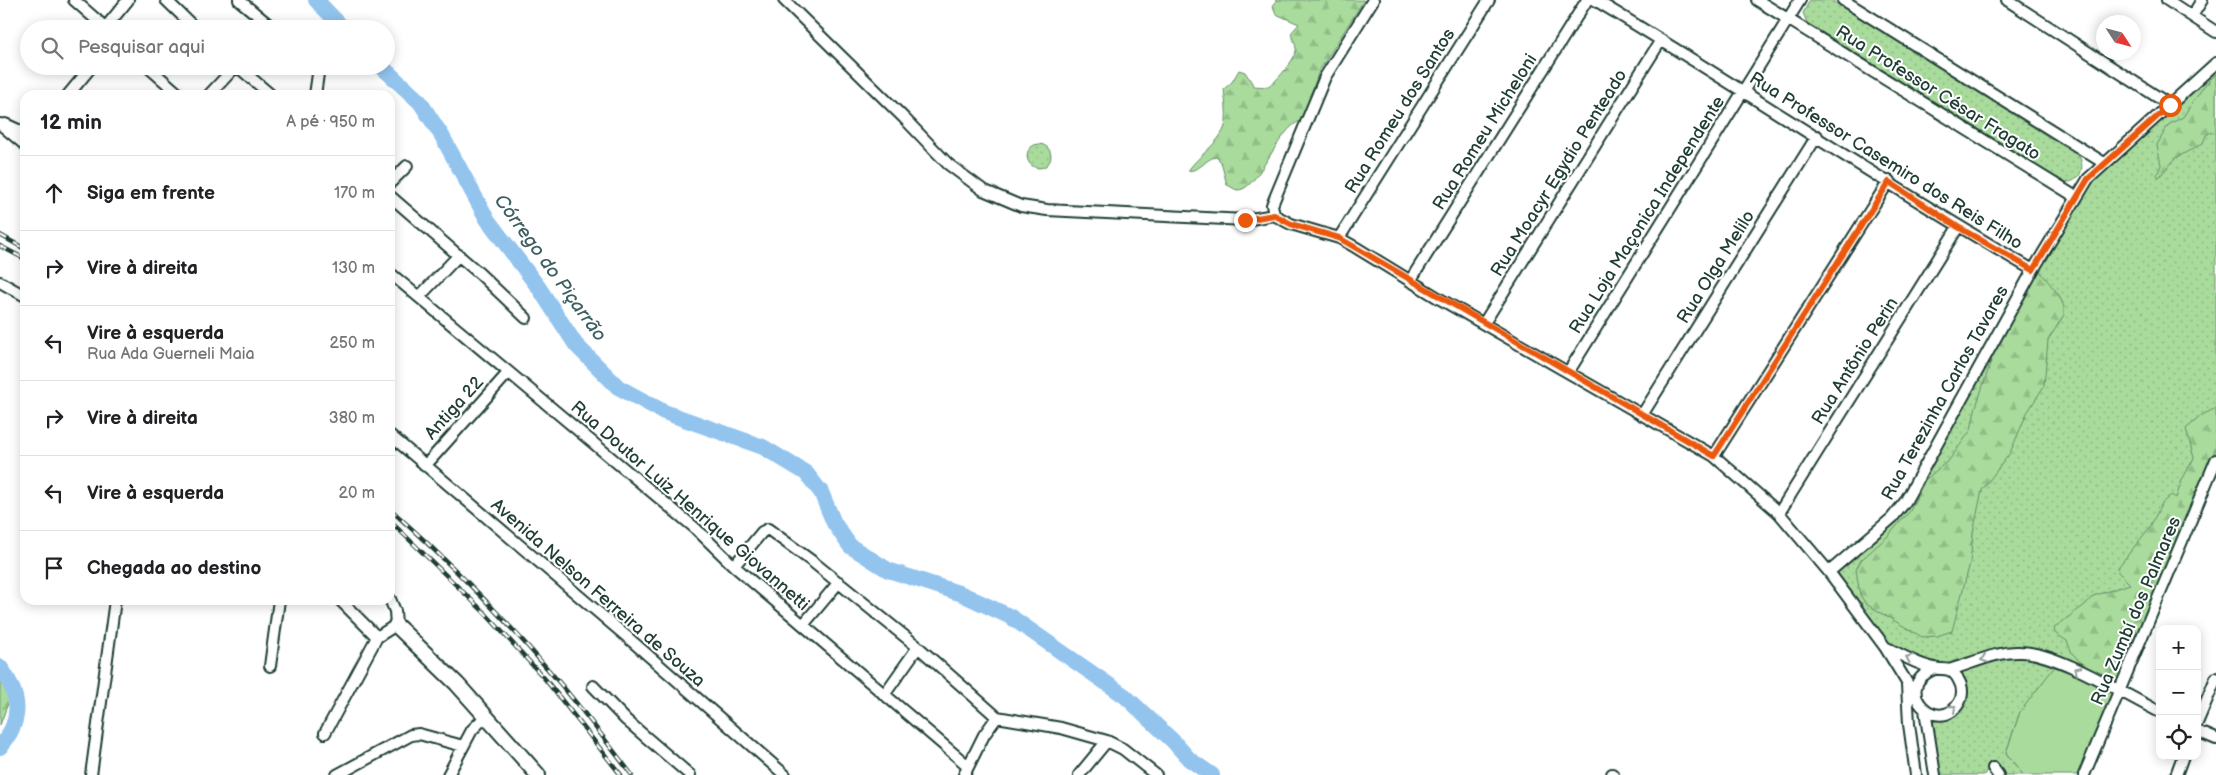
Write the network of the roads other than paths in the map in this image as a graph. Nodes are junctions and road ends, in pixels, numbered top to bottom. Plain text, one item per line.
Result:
1 (74, 0) edge
2 (128, 0) edge
3 (166, 0) edge
4 (239, 0) edge
5 (784, 0) edge
6 (1373, 0) edge
7 (1489, 0) edge
8 (1587, 0) edge
9 (1595, 0) edge
10 (1757, 0) edge
11 (1800, 0) edge
12 (1843, 0) edge
13 (2006, 0) edge
14 (2167, 0) edge
15 (2202, 0) edge
16 (2192, 16) junction
17 (97, 20) edge
18 (112, 20) edge
19 (185, 20) edge
20 (263, 20) edge
21 (1787, 20) junction
22 (2216, 32) edge
23 (1661, 40) junction
24 (2216, 63) edge
25 (85, 75) edge
26 (159, 75) edge
27 (228, 75) edge
28 (248, 75) edge
29 (318, 75) edge
30 (72, 90) edge
31 (175, 90) edge
32 (214, 90) edge
33 (265, 90) edge
34 (316, 90) edge
35 (1744, 91) junction
36 (2170, 105) junction
37 (0, 123) edge
38 (20, 131) edge
39 (1817, 136) junction
40 (20, 141) edge
41 (2104, 163) junction
42 (407, 166) dead end
43 (395, 178) edge
44 (1889, 182) junction
45 (2076, 197) junction
46 (395, 200) edge
47 (1274, 215) junction
48 (1958, 227) junction
49 (1339, 238) junction
50 (459, 255) junction
51 (2033, 270) junction
52 (395, 277) edge
53 (1410, 281) junction
54 (0, 282) edge
55 (20, 293) edge
56 (419, 297) junction
57 (526, 318) dead end
58 (1484, 323) junction
59 (1569, 371) junction
60 (508, 373) junction
61 (1642, 415) junction
62 (395, 439) edge
63 (1714, 456) junction
64 (2216, 460) edge
65 (425, 466) junction
66 (1779, 513) junction
67 (734, 566) junction
68 (1828, 572) junction
69 (839, 582) junction
70 (114, 605) edge
71 (278, 605) edge
72 (345, 605) edge
73 (392, 605) edge
74 (803, 624) junction
75 (396, 625) junction
76 (377, 637) junction
77 (918, 647) junction
78 (1885, 647) junction
79 (270, 666) dead end
80 (1934, 668) junction
81 (1949, 670) junction
82 (2216, 678) edge
83 (1907, 684) junction
84 (593, 686) dead end
85 (2120, 692) junction
86 (884, 695) junction
87 (1917, 699) junction
88 (1925, 710) junction
89 (2156, 710) edge
90 (2200, 715) edge
91 (485, 716) junction
92 (997, 717) junction
93 (1926, 721) junction
94 (1909, 724) junction
95 (325, 733) dead end
96 (2201, 733) edge
97 (2216, 739) edge
98 (1107, 741) junction
99 (463, 746) junction
100 (2182, 760) edge
101 (965, 770) edge
102 (91, 775) edge
103 (337, 775) edge
104 (448, 775) edge
105 (538, 775) edge
106 (690, 775) edge
107 (785, 775) edge
108 (1079, 775) edge
109 (1156, 775) edge
110 (1916, 775) edge
111 (1935, 775) edge
112 (2084, 775) edge
113 (2176, 775) edge

1 - 17 street
2 - 18 street
3 - 19 street
4 - 20 street
5 - 47 street
6 - 47 street
7 - 49 street, Rua Romeu dos Santos
8 - 53 street, Rua Romeu Micheloni
9 - 23 street, Rua Professor Casemiro dos Reis Filho
10 - 21 street, Rua Professor César Fragato
11 - 21 street, Rua Loja Maçonica Independente
12 - 41 street
13 - 36 street
14 - 16 street
15 - 16 street
16 - 22 street
21 - 35 street, Rua Loja Maçonica Independente
21 - 45 street, Rua Professor César Fragato
23 - 35 street, Rua Professor Casemiro dos Reis Filho
23 - 58 street, Rua Moacyr Egydio Penteado
24 - 36 street, Rua Terezinha Carlos Tavares
25 - 30 street
26 - 31 street
27 - 32 street
28 - 33 street
29 - 34 street
35 - 39 street, Rua Professor Casemiro dos Reis Filho
35 - 59 street, Rua Loja Maçonica Independente
36 - 41 street, Rua Terezinha Carlos Tavares
37 - 38 street
37 - 40 street
39 - 44 street, Rua Professor Casemiro dos Reis Filho
39 - 61 street, Rua Olga Melilo
41 - 45 street, Rua Terezinha Carlos Tavares
42 - 43 street
44 - 48 street, Rua Professor Casemiro dos Reis Filho
44 - 63 street
45 - 51 street, Rua Terezinha Carlos Tavares
46 - 50 street
47 - 49 street
48 - 51 street, Rua Professor Casemiro dos Reis Filho
48 - 66 street, Rua Antônio Perin
49 - 53 street
50 - 56 street
50 - 57 street
51 - 68 street, Rua Terezinha Carlos Tavares
52 - 56 street, Rua Doutor Luiz Henrique Giovannetti
53 - 58 street
54 - 55 street
56 - 60 street, Rua Doutor Luiz Henrique Giovannetti
58 - 59 street
59 - 61 street
60 - 65 street, Antiga 22
60 - 67 street, Rua Doutor Luiz Henrique Giovannetti
61 - 63 street
62 - 65 street, Avenida Nelson Ferreira de Souza
63 - 66 street
64 - 85 street, Rua Zumbí dos Palmares
65 - 107 street, Avenida Nelson Ferreira de Souza
66 - 68 street
67 - 69 street, Rua Doutor Luiz Henrique Giovannetti
67 - 74 street, Rua Doutor Luiz Henrique Giovannetti
68 - 78 street
69 - 74 street
69 - 77 street, Rua Doutor Luiz Henrique Giovannetti
70 - 102 street
71 - 79 street
72 - 76 street
73 - 75 street
74 - 86 street, Rua Doutor Luiz Henrique Giovannetti
75 - 76 street
75 - 91 street
76 - 95 street
77 - 86 street
77 - 92 street, Rua Doutor Luiz Henrique Giovannetti
80 -> 78 street
78 - 83 street
80 - 81 street
80 - 87 street
85 -> 81 street
88 -> 81 street
82 - 90 street
83 - 87 street
83 - 94 street
84 - 106 street
85 - 89 street
85 - 112 street, Rua Zumbí dos Palmares
86 - 101 street, Rua Doutor Luiz Henrique Giovannetti
87 - 88 street
88 - 93 street
91 - 99 street
91 - 105 street
92 - 98 street
92 - 101 street
93 - 94 street
93 - 111 street
94 - 110 street
96 - 97 street
98 - 108 street
98 - 109 street
99 - 103 street
99 - 104 street
100 - 113 street

